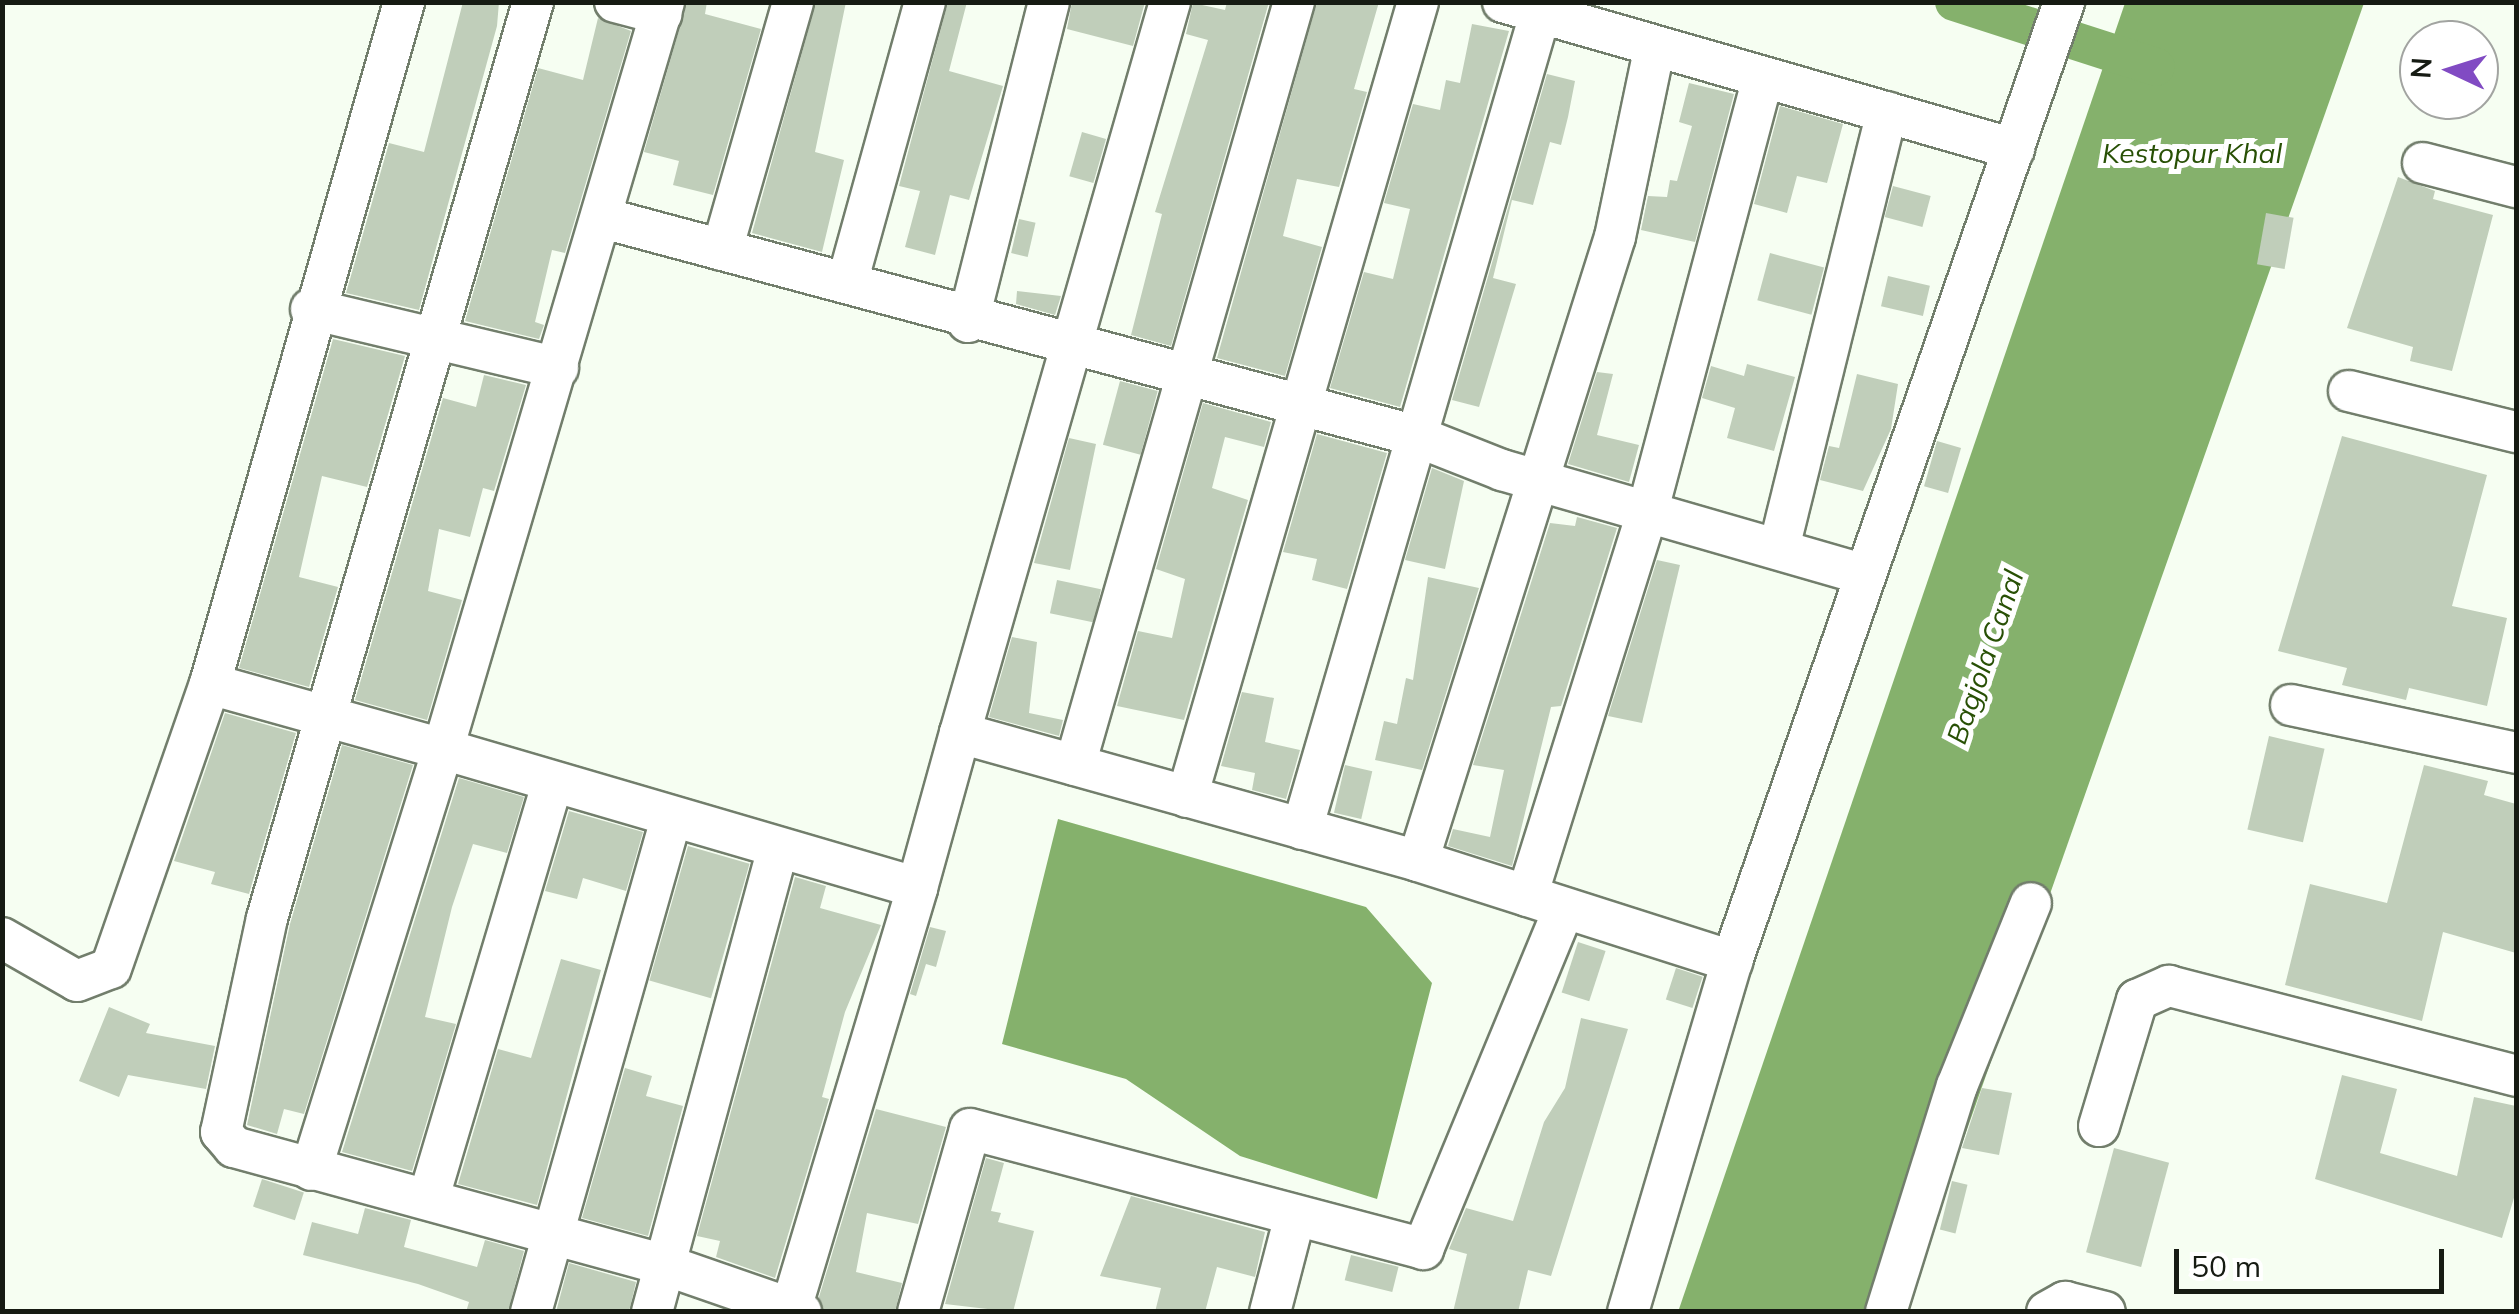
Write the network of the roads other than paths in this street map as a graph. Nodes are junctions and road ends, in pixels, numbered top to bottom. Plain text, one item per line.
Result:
1 (404, 2) edge
2 (533, 2) edge
3 (615, 2) edge
4 (793, 2) edge
5 (925, 2) edge
6 (1049, 2) edge
7 (1170, 2) edge
8 (1294, 2) edge
9 (1418, 2) edge
10 (662, 8) edge
11 (1522, 8) edge
12 (2061, 11) edge
13 (1655, 46) junction
14 (1763, 78) junction
15 (1887, 112) junction
16 (2014, 148) junction
17 (2423, 163) dead end
18 (2516, 188) edge
19 (604, 218) junction
20 (722, 250) junction
21 (846, 283) junction
22 (312, 309) junction
23 (968, 322) junction
24 (439, 342) junction
25 (1074, 345) junction
26 (558, 368) junction
27 (1186, 375) junction
28 (2349, 391) dead end
29 (1298, 404) junction
30 (2516, 432) edge
31 (1412, 435) junction
32 (1542, 477) junction
33 (1649, 506) junction
34 (1779, 548) junction
35 (1865, 575) junction
36 (210, 684) junction
37 (2291, 704) dead end
38 (332, 712) junction
39 (960, 733) junction
40 (443, 748) junction
41 (2516, 753) edge
42 (1075, 766) junction
43 (552, 784) junction
44 (1188, 797) junction
45 (670, 819) junction
46 (1302, 829) junction
47 (778, 848) junction
48 (1418, 861) junction
49 (917, 888) junction
50 (1545, 903) junction
51 (2032, 903) dead end
52 (2, 938) edge
53 (1732, 961) junction
54 (2516, 1076) edge
55 (2099, 1126) dead end
56 (311, 1170) junction
57 (429, 1197) junction
58 (1295, 1216) junction
59 (551, 1237) junction
60 (665, 1266) junction
61 (794, 1311) edge
62 (531, 1312) edge
63 (652, 1312) edge
64 (918, 1312) edge
65 (1270, 1312) edge
66 (1628, 1312) edge
67 (1886, 1312) edge
68 (2047, 1312) edge
69 (2106, 1312) edge

1 - 22 street
2 - 24 street
3 - 10 street
4 - 20 street
5 - 21 street
6 - 23 street
7 - 25 street
8 - 27 street
9 - 29 street
10 - 19 street
11 - 13 street
11 - 31 street
12 - 16 street
13 - 14 street
13 - 32 street
14 - 15 street
14 - 33 street
15 - 16 street
15 - 34 street
16 - 35 street
17 - 18 street
19 - 20 street
19 - 26 street
20 - 21 street
21 - 23 street
22 - 24 street
22 - 36 street
23 - 25 street
24 - 26 street
24 - 38 street
25 - 27 street
25 - 39 street
26 - 40 street
27 - 29 street
27 - 42 street
28 - 30 street
29 - 31 street
29 - 44 street
31 - 32 street
31 - 46 street
32 - 33 street
32 - 48 street
33 - 34 street
33 - 50 street
34 - 35 street
35 - 53 street
36 - 38 street
36 - 52 street
37 - 41 street
38 - 40 street
38 - 56 street
39 - 42 street
39 - 49 street
40 - 43 street
40 - 56 street
42 - 44 street
43 - 45 street
43 - 57 street
44 - 46 street
45 - 47 street
45 - 59 street
46 - 48 street
47 - 49 street
47 - 60 street
48 - 50 street
49 - 61 street
50 - 53 street
50 - 58 street
51 - 67 street
53 - 66 street
54 - 55 street
56 - 57 street
57 - 59 street
58 - 64 street
58 - 65 street
59 - 60 street
59 - 62 street
60 - 61 street
60 - 63 street
68 - 69 street

